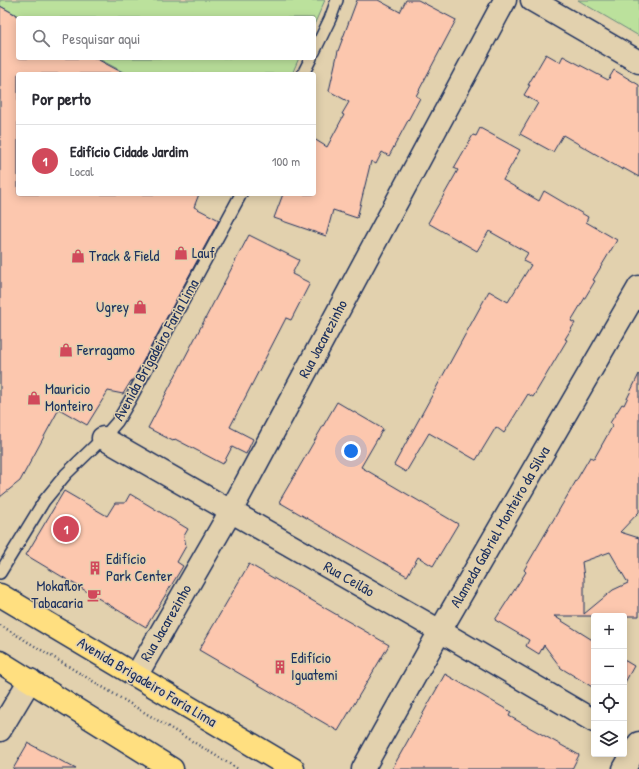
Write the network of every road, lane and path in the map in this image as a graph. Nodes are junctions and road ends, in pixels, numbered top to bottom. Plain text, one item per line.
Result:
1 (338, 0) edge
2 (505, 0) edge
3 (532, 0) edge
4 (316, 48) edge
5 (310, 60) edge
6 (639, 62) edge
7 (304, 72) edge
8 (240, 196) edge
9 (639, 287) edge
10 (103, 438) junction
11 (231, 511) junction
12 (0, 573) edge
13 (0, 595) edge
14 (0, 625) edge
15 (440, 631) junction
16 (0, 662) edge
17 (136, 676) junction
18 (30, 680) junction
19 (591, 719) edge
20 (0, 730) edge
21 (633, 743) edge
22 (172, 769) edge
23 (238, 769) edge
24 (293, 769) edge
25 (363, 769) edge
26 (624, 769) edge

1 - 4 lane
2 - 11 street, Rua Jacarezinho
3 - 6 street
5 - 7 lane
8 - 10 lane, Avenida Brigadeiro Faria Lima
9 - 15 street, Alameda Gabriel Monteiro da Silva
10 - 11 street, Rua Ceilão
10 - 12 lane, Avenida Brigadeiro Faria Lima
11 - 15 street, Rua Ceilão
11 - 17 street, Rua Jacarezinho
13 - 17 highway, Avenida Brigadeiro Faria Lima
14 - 23 path
15 - 19 street, Rua Ceilão
15 - 25 street, Alameda Gabriel Monteiro da Silva
16 - 18 highway
17 - 24 highway, Avenida Brigadeiro Faria Lima
18 - 20 street
18 - 22 highway
21 - 26 street

